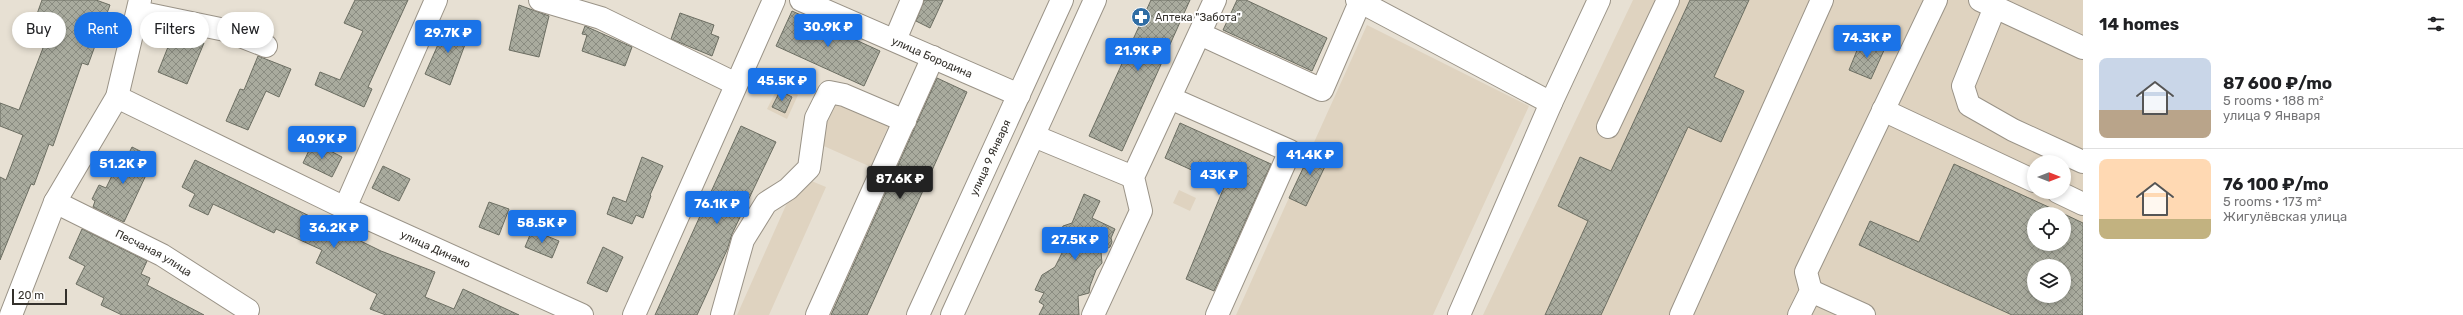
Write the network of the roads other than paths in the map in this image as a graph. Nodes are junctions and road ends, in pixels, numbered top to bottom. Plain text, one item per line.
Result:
1 (436, 0) edge
2 (540, 0) edge
3 (774, 0) edge
4 (802, 0) edge
5 (912, 0) edge
6 (1062, 0) edge
7 (1095, 0) edge
8 (1215, 0) edge
9 (1599, 0) edge
10 (1668, 0) edge
11 (1822, 0) edge
12 (1936, 0) edge
13 (1358, 1) edge
14 (1988, 4) edge
15 (139, 6) edge
16 (217, 28) edge
17 (1200, 34) junction
18 (895, 40) junction
19 (2083, 48) edge
20 (934, 57) junction
21 (736, 84) junction
22 (1019, 95) junction
23 (117, 97) junction
24 (1170, 98) junction
25 (1551, 103) junction
26 (1883, 110) junction
27 (904, 121) junction
28 (1608, 127) dead end
29 (1034, 136) junction
30 (2083, 162) edge
31 (1133, 177) junction
32 (2027, 178) edge
33 (2071, 198) edge
34 (55, 202) junction
35 (2083, 204) edge
36 (345, 208) junction
37 (1811, 291) junction
38 (248, 310) dead end
39 (11, 315) edge
40 (582, 315) edge
41 (634, 315) edge
42 (722, 315) edge
43 (817, 315) edge
44 (918, 315) edge
45 (952, 315) edge
46 (1094, 315) edge
47 (1217, 315) edge
48 (1459, 315) edge
49 (1681, 315) edge
50 (1799, 315) edge
51 (1864, 315) edge

1 - 36 street
2 - 21 street
3 - 21 street
4 - 18 street, улица Бородина
5 - 18 street
6 - 22 street, улица 9 Января
7 - 29 street
8 - 17 street
9 - 25 street
10 - 28 street
11 - 49 street
12 - 26 street
13 - 17 street
13 - 25 street
14 - 19 street
14 - 30 street
15 - 16 street
15 - 23 street
17 - 24 street
18 - 20 street, улица Бородина
20 - 22 street, улица Бородина
20 - 27 street
21 - 41 street
22 - 44 street, улица 9 Января
23 - 34 street
23 - 36 street, улица Динамо
24 - 31 street
24 - 47 street
25 - 48 street
26 - 32 street
26 - 37 street
27 - 42 street
27 - 43 street
29 - 31 street
29 - 45 street
31 - 46 street
33 - 35 street
34 - 38 street, Песчаная улица
34 - 39 street
36 - 40 street, улица Динамо
37 - 50 street
37 - 51 street

